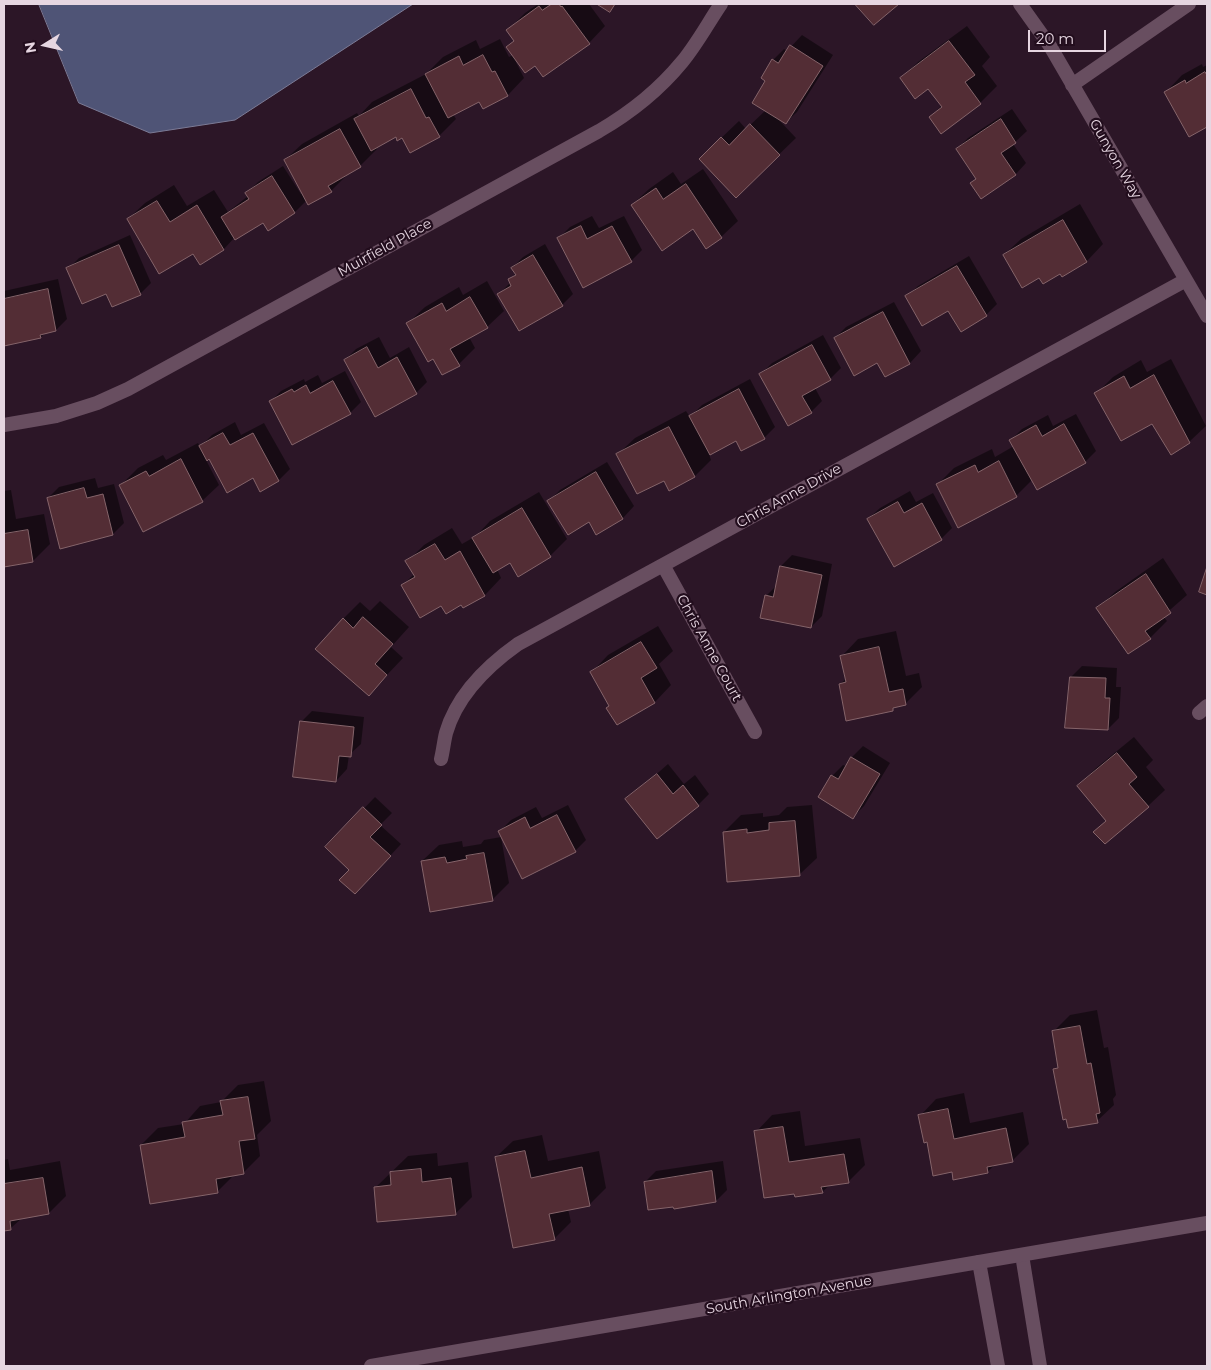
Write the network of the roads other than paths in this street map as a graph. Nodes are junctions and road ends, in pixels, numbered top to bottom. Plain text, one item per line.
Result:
1 (721, 4) edge
2 (1020, 4) edge
3 (1190, 4) edge
4 (1072, 85) junction
5 (1186, 280) junction
6 (1207, 316) edge
7 (4, 425) edge
8 (663, 564) junction
9 (755, 732) dead end
10 (441, 759) dead end
11 (1207, 1224) edge
12 (1022, 1255) junction
13 (979, 1262) junction
14 (372, 1366) edge
15 (998, 1366) edge
16 (1040, 1366) edge

1 - 7 street, Muirfield Place
2 - 4 street, Gunyon Way
3 - 4 street
4 - 5 street, Gunyon Way
5 - 6 street, Gunyon Way
5 - 8 street, Chris Anne Drive
8 - 9 street, Chris Anne Court
8 - 10 street, Chris Anne Drive
11 - 12 street, South Arlington Avenue
12 - 13 street, South Arlington Avenue
12 - 16 street
13 - 14 street, South Arlington Avenue
13 - 15 street

